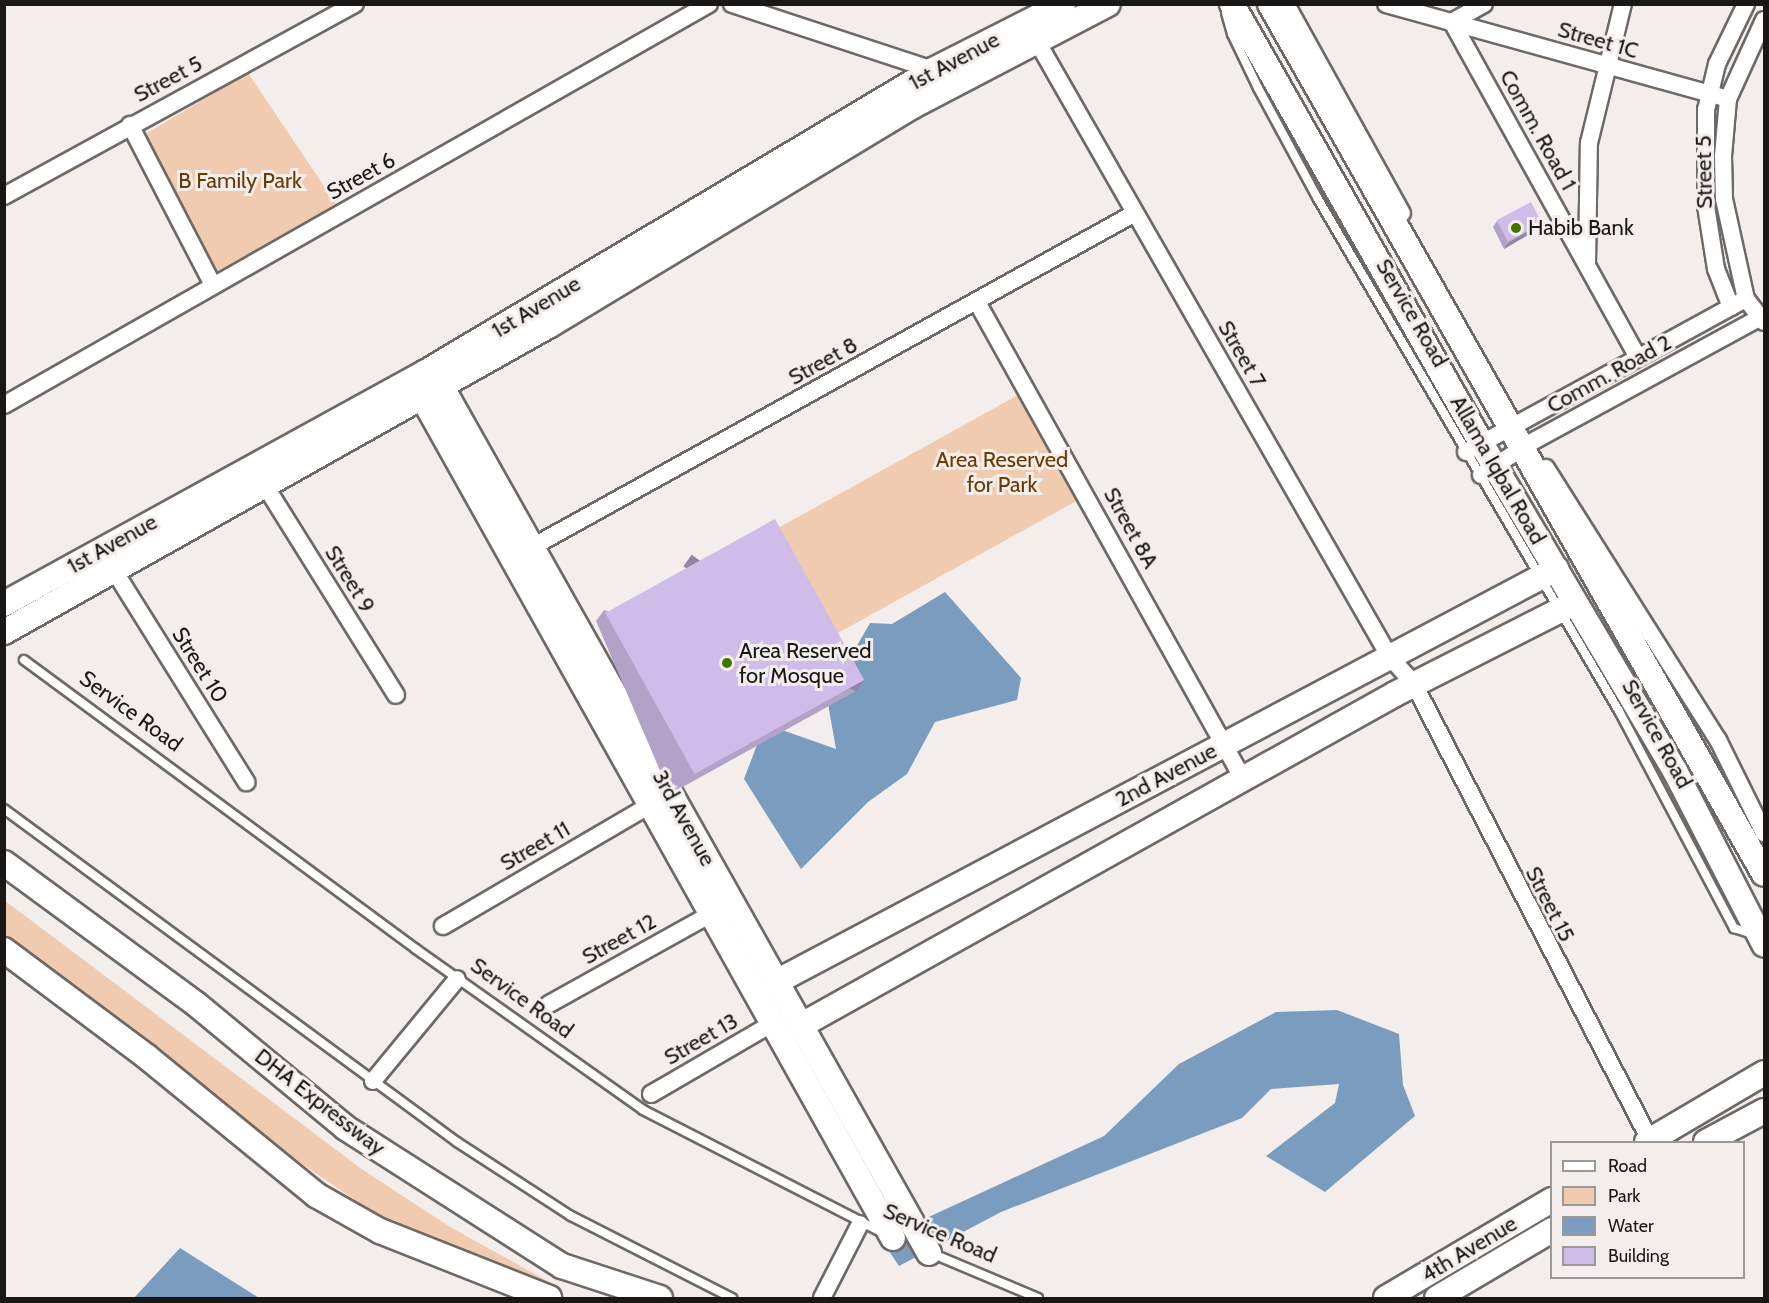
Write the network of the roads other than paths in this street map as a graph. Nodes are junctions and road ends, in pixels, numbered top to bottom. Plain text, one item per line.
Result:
1 (355, 4) edge
2 (709, 4) edge
3 (732, 4) edge
4 (1063, 4) edge
5 (1108, 4) edge
6 (1224, 4) edge
7 (1232, 4) edge
8 (1270, 4) edge
9 (1286, 4) edge
10 (1386, 4) edge
11 (1484, 4) edge
12 (1623, 4) edge
13 (1746, 4) edge
14 (1764, 20) edge
15 (1452, 22) junction
16 (1038, 43) junction
17 (1605, 66) junction
18 (933, 70) junction
19 (1708, 94) junction
20 (1728, 99) junction
21 (130, 125) junction
22 (4, 196) edge
23 (1136, 213) junction
24 (1587, 265) junction
25 (213, 285) junction
26 (977, 302) junction
27 (1738, 303) junction
28 (1762, 319) edge
29 (1637, 356) junction
30 (430, 390) junction
31 (4, 405) edge
32 (1513, 425) junction
33 (1525, 446) junction
34 (1474, 448) junction
35 (1488, 470) junction
36 (266, 487) junction
37 (531, 547) junction
38 (115, 572) junction
39 (1549, 573) junction
40 (4, 604) edge
41 (1567, 606) junction
42 (4, 632) edge
43 (1389, 656) junction
44 (24, 660) dead end
45 (1414, 684) junction
46 (396, 695) dead end
47 (1226, 743) junction
48 (1243, 779) junction
49 (246, 782) dead end
50 (650, 805) junction
51 (4, 809) edge
52 (1764, 833) edge
53 (4, 863) edge
54 (1764, 874) edge
55 (711, 914) junction
56 (443, 926) dead end
57 (1764, 939) edge
58 (4, 950) edge
59 (458, 979) junction
60 (776, 982) junction
61 (549, 1004) dead end
62 (773, 1023) junction
63 (800, 1026) junction
64 (1764, 1073) edge
65 (373, 1081) junction
66 (651, 1094) dead end
67 (1764, 1111) edge
68 (1648, 1141) edge
69 (1651, 1141) edge
70 (1710, 1141) edge
71 (1550, 1201) edge
72 (860, 1224) junction
73 (1550, 1231) edge
74 (909, 1244) junction
75 (549, 1299) edge
76 (660, 1299) edge
77 (732, 1299) edge
78 (822, 1299) edge
79 (1038, 1299) edge
80 (1386, 1299) edge
81 (1437, 1299) edge

1 - 21 street, Street 5
2 - 25 street, Street 6
3 - 18 street
4 - 18 main road, 1st Avenue
5 - 16 main road
6 - 34 lane, Service Road
7 - 34 main road, Allama Iqbal Road
8 - 32 main road
9 - 32 street, Service Road
10 - 15 street, Street 1C
11 - 15 street
12 - 17 street
13 - 19 street, Street 5
14 - 20 street, Street 5
15 - 17 street, Street 1C
15 - 24 street, Comm. Road 1
16 - 23 street, Street 7
16 - 30 main road
17 - 19 street, Street 1C
17 - 24 street
18 - 40 main road, 1st Avenue
19 - 20 street, Street 1C
19 - 27 street, Street 5
20 - 27 street, Street 5
21 - 22 street, Street 5
21 - 25 street
23 - 26 street, Street 8
23 - 43 street, Street 7
24 - 29 street, Comm. Road 1
25 - 31 street, Street 6
26 - 37 street, Street 8
26 - 47 street, Street 8A
27 - 28 street, Street 5
27 - 29 street, Comm. Road 2
28 - 33 street, Comm. Road 2
29 - 32 street, Comm. Road 2
30 - 36 main road
30 - 37 main road, 3rd Avenue
30 - 50 main road, 3rd Avenue
32 - 33 main road
32 - 34 street, Comm. Road 2
33 - 35 street, Comm. Road 2
33 - 52 street, Service Road
33 - 54 main road
34 - 35 main road, Allama Iqbal Road
35 - 39 main road, Allama Iqbal Road
36 - 38 main road
36 - 46 street, Street 9
37 - 60 main road, 3rd Avenue
38 - 42 main road
38 - 49 street, Street 10
39 - 41 main road, Allama Iqbal Road
39 - 43 main road, 2nd Avenue
41 - 45 main road, 2nd Avenue
41 - 57 main road, Allama Iqbal Road
43 - 45 street, Street 7
43 - 47 main road, 2nd Avenue
44 - 59 lane, Service Road
45 - 48 main road, 2nd Avenue
45 - 68 street, Street 15
47 - 48 street, Street 8A
47 - 60 main road, 2nd Avenue
48 - 63 main road, 2nd Avenue
50 - 55 main road, 3rd Avenue
50 - 56 street, Street 11
51 - 65 lane
53 - 76 main road, DHA Expressway
55 - 61 street, Street 12
55 - 62 main road, 3rd Avenue
58 - 75 main road
59 - 65 street
59 - 72 lane, Service Road
60 - 63 main road, 3rd Avenue
62 - 66 street, Street 13
62 - 74 main road, 3rd Avenue
63 - 74 main road, 3rd Avenue
64 - 69 main road
65 - 77 lane
67 - 70 main road
71 - 80 main road, 4th Avenue
72 - 74 lane, Service Road
72 - 78 street
73 - 81 main road, 4th Avenue
74 - 79 lane, Service Road

